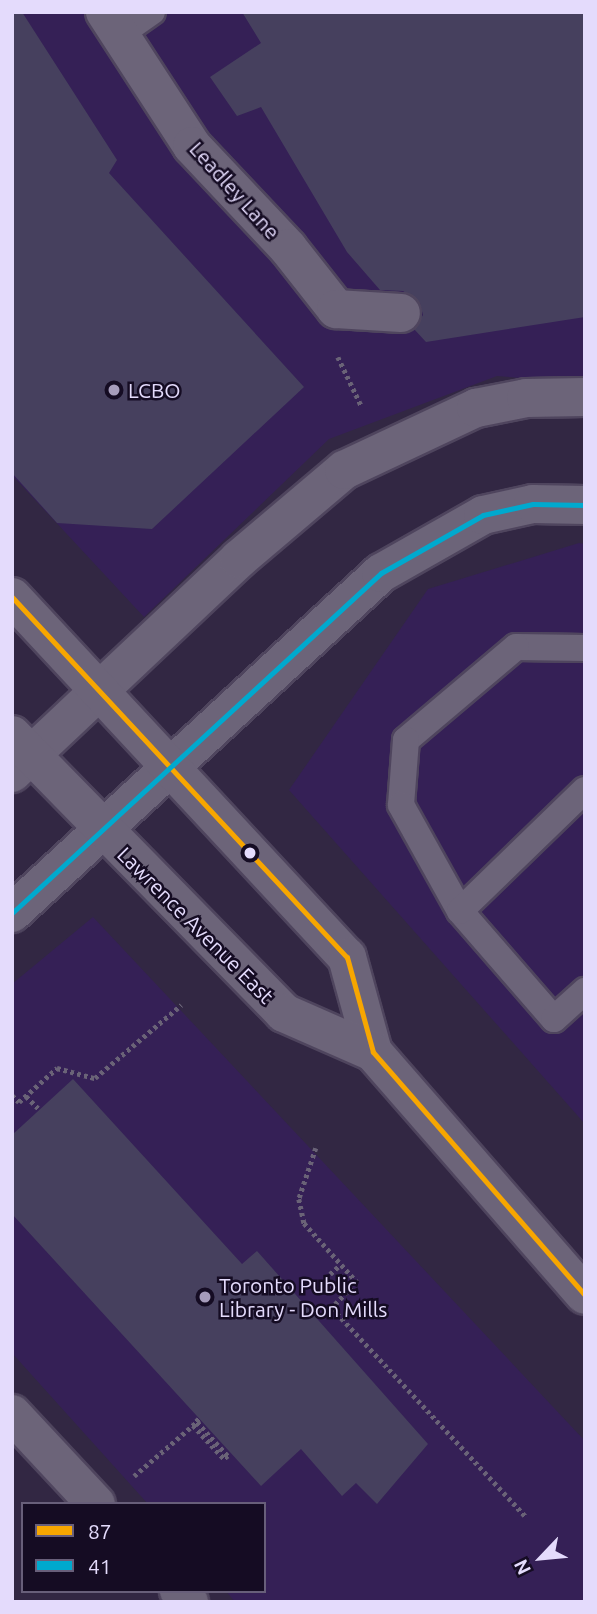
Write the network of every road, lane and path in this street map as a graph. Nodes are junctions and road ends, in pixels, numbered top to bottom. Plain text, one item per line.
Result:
1 (152, 12) edge
2 (112, 23) edge
3 (401, 313) dead end
4 (333, 347) dead end
5 (585, 397) edge
6 (362, 407) dead end
7 (585, 505) edge
8 (12, 597) edge
9 (585, 648) edge
10 (99, 691) junction
11 (19, 754) edge
12 (172, 768) junction
13 (585, 790) edge
14 (104, 832) junction
15 (460, 911) junction
16 (12, 912) edge
17 (585, 991) edge
18 (181, 1005) dead end
19 (373, 1052) junction
20 (12, 1094) edge
21 (26, 1096) junction
22 (40, 1111) dead end
23 (316, 1148) dead end
24 (341, 1265) junction
25 (330, 1274) dead end
26 (585, 1295) edge
27 (12, 1414) edge
28 (199, 1420) junction
29 (110, 1495) edge
30 (525, 1517) dead end

1 - 2 lane
2 - 3 street, Leadley Lane
4 - 6 path
5 - 10 street
7 - 12 street
8 - 10 street, Lawrence Avenue East
9 - 15 lane
10 - 11 street
10 - 12 street, Lawrence Avenue East
11 - 14 street, Lawrence Avenue East
12 - 14 street
12 - 19 street, Lawrence Avenue East
13 - 15 lane
14 - 16 street
14 - 19 street, Lawrence Avenue East
15 - 17 lane
18 - 21 path
19 - 26 street, Lawrence Avenue East
20 - 21 path
21 - 22 path
23 - 24 path
24 - 25 path
24 - 30 path
27 - 29 street
28 - 28 path, bridge
28 - 29 path

